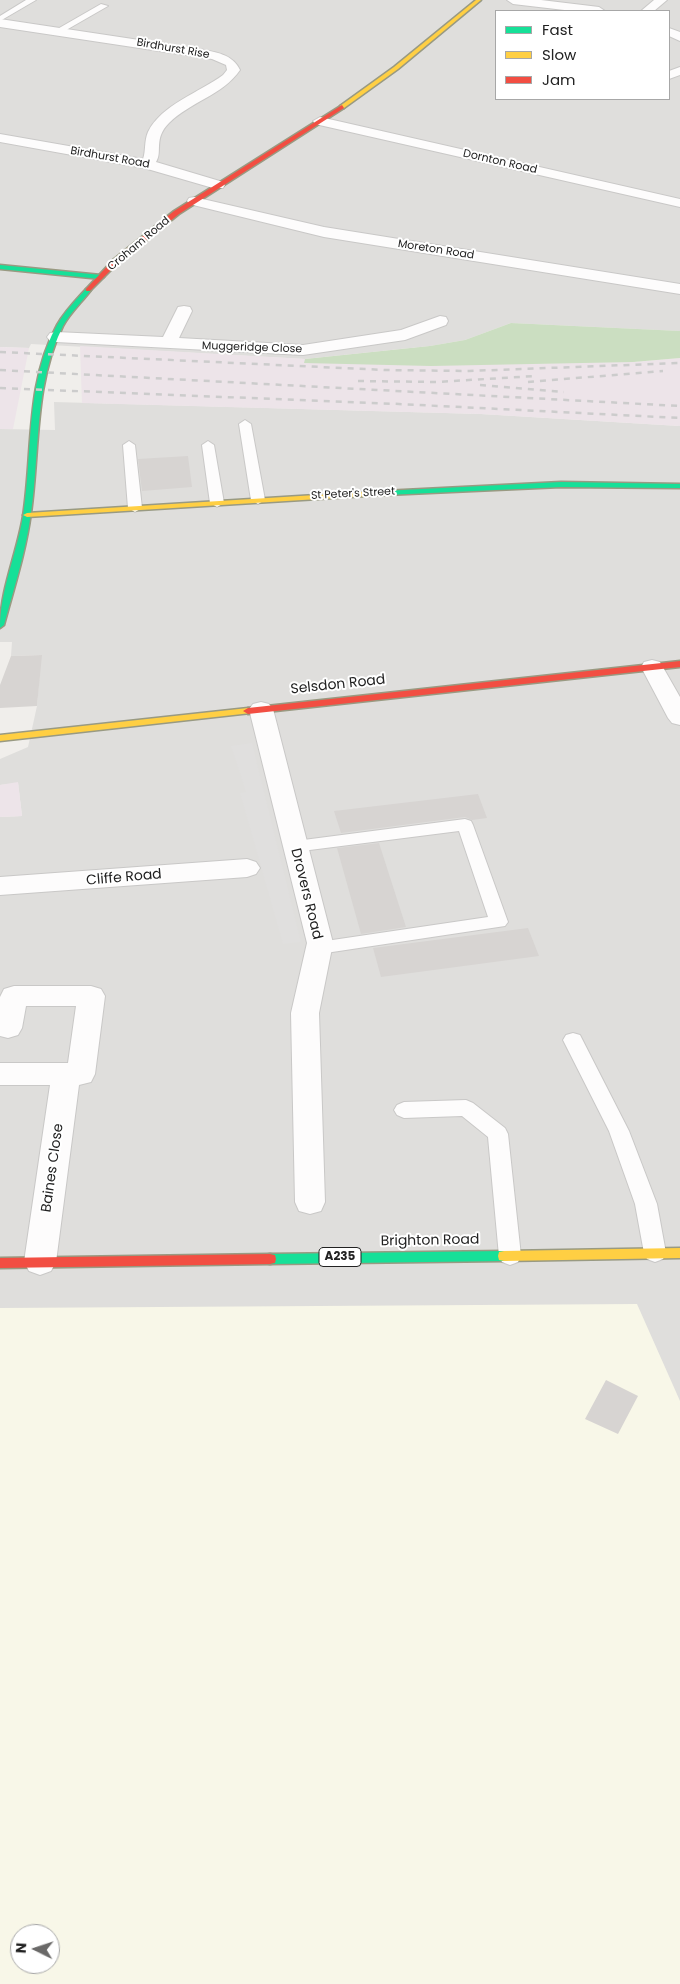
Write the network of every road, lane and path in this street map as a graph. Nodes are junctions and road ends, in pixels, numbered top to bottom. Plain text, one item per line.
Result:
1 (32, 0) edge
2 (479, 0) edge
3 (513, 0) edge
4 (661, 0) edge
5 (104, 6) dead end
6 (591, 10) edge
7 (648, 10) edge
8 (0, 19) edge
9 (0, 23) edge
10 (58, 31) junction
11 (320, 120) junction
12 (0, 138) edge
13 (146, 164) junction
14 (218, 185) junction
15 (194, 201) junction
16 (680, 203) edge
17 (0, 267) edge
18 (101, 277) junction
19 (680, 289) edge
20 (184, 311) dead end
21 (373, 320) dead end
22 (440, 321) dead end
23 (56, 337) junction
24 (365, 341) junction
25 (168, 344) junction
26 (245, 424) dead end
27 (129, 445) dead end
28 (208, 445) dead end
29 (680, 486) edge
30 (258, 500) junction
31 (217, 502) junction
32 (135, 508) junction
33 (27, 515) junction
34 (0, 625) edge
35 (680, 664) edge
36 (652, 667) junction
37 (261, 709) junction
38 (680, 718) edge
39 (0, 738) edge
40 (294, 846) junction
41 (247, 868) dead end
42 (0, 886) edge
43 (319, 948) junction
44 (8, 1028) dead end
45 (572, 1040) dead end
46 (0, 1074) edge
47 (66, 1074) junction
48 (404, 1110) dead end
49 (310, 1202) dead end
50 (680, 1252) edge
51 (655, 1253) junction
52 (510, 1256) junction
53 (40, 1262) junction
54 (0, 1263) edge

1 - 8 lane
2 - 11 main road, Croham Road
3 - 6 street
4 - 7 street
5 - 10 lane
9 - 10 street, Birdhurst Rise
10 - 13 street, Birdhurst Rise
11 - 14 main road, Croham Road
11 - 16 street, Dornton Road
12 - 13 street, Birdhurst Road
13 - 14 street, Birdhurst Road
14 - 15 main road, Croham Road
15 - 18 main road, Croham Road
15 - 19 street, Moreton Road
17 - 18 main road
18 - 23 main road, Croham Road
20 - 25 street
21 - 24 street
22 - 24 street, Muggeridge Close
23 - 25 street, Muggeridge Close
23 - 33 main road, Croham Road
24 - 25 street, Muggeridge Close
26 - 30 lane
27 - 32 lane
28 - 31 lane
29 - 30 main road, St Peter's Street
30 - 31 main road, St Peter's Street
31 - 32 main road, St Peter's Street
32 - 33 main road, St Peter's Street
33 - 34 main road, Croham Road
35 - 36 main road, Selsdon Road
36 - 37 main road, Selsdon Road
36 - 38 street
37 - 39 main road, Selsdon Road
37 - 40 street, Drovers Road
40 - 43 street, Drovers Road
40 - 43 lane
41 - 42 street, Cliffe Road
43 - 49 street, Drovers Road
44 - 47 street
45 - 51 lane
46 - 47 street
47 - 53 street, Baines Close
48 - 52 lane
50 - 51 main road, Brighton Road / A235
51 - 52 main road, Brighton Road / A235
52 - 53 main road, Brighton Road / A235
53 - 54 main road, Brighton Road / A235

